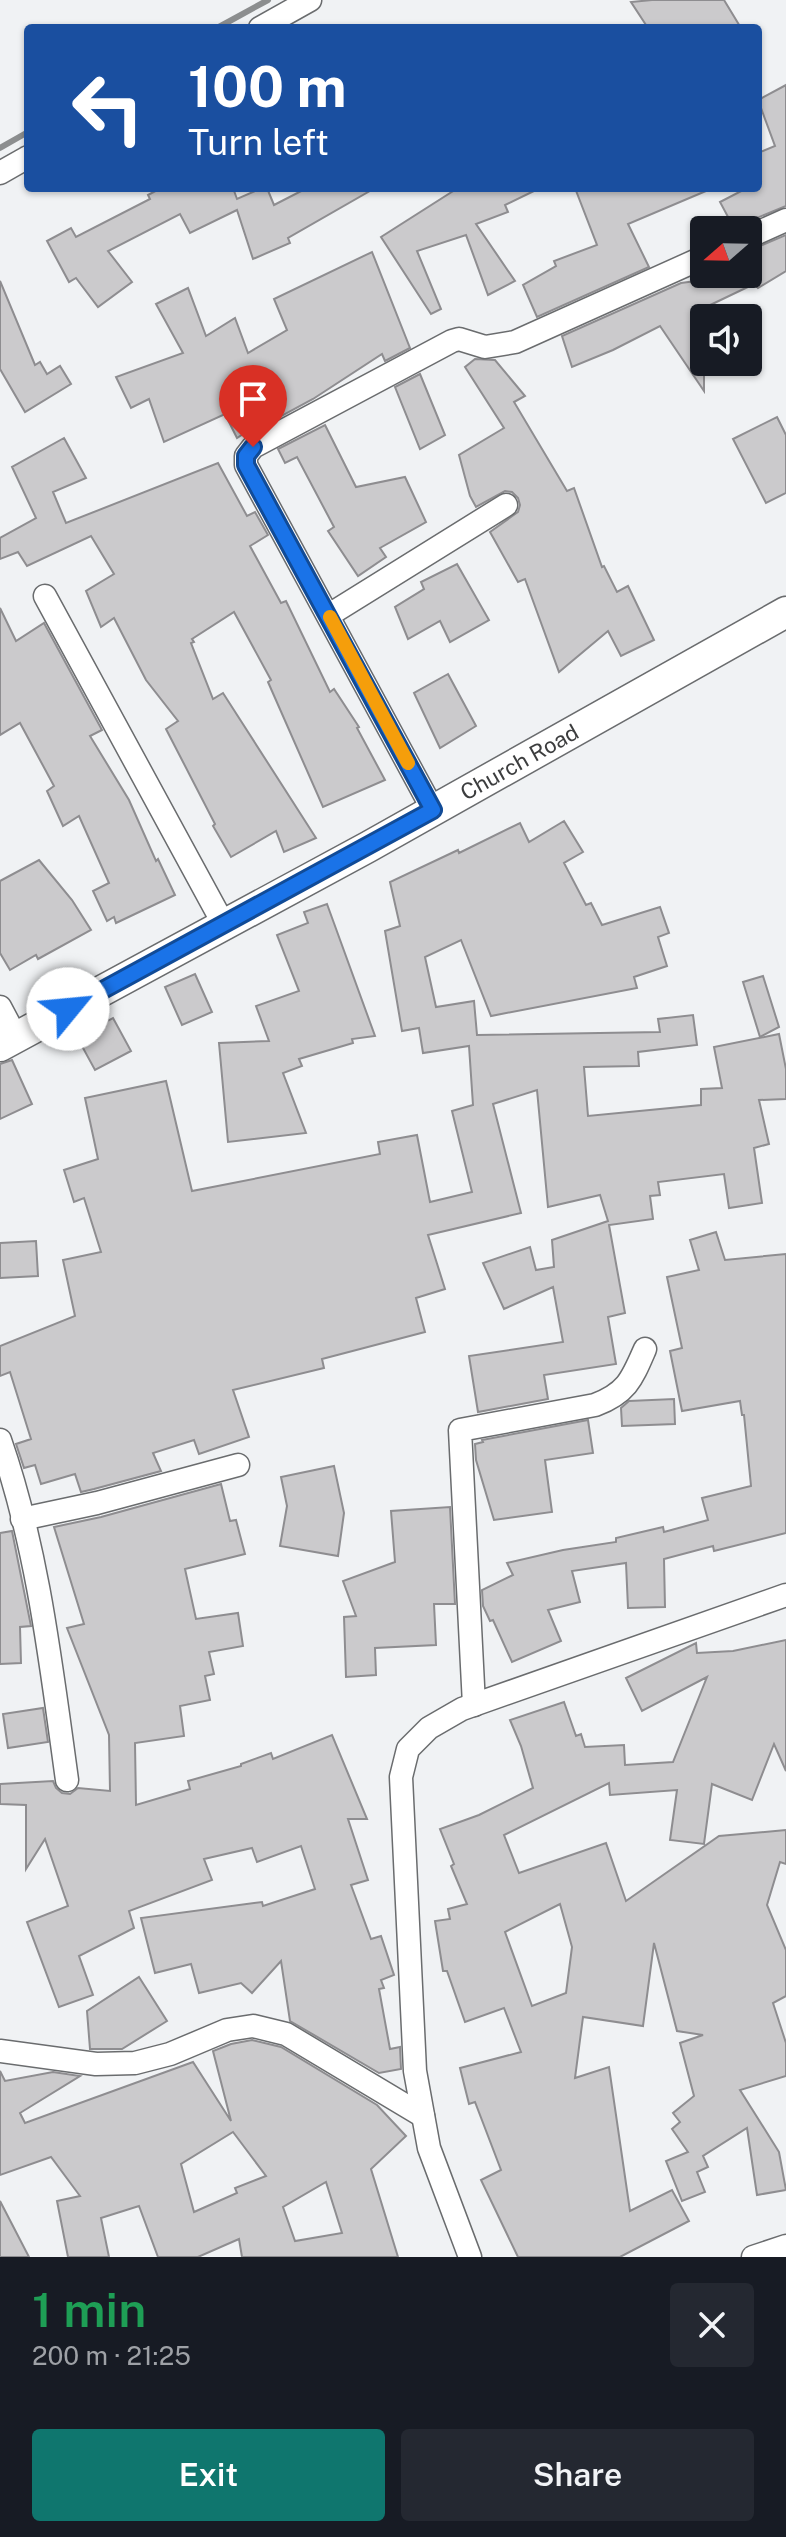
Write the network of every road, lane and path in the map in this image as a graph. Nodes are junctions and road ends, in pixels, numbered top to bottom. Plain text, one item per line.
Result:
1 (310, 0) edge
2 (267, 24) edge
3 (24, 159) edge
4 (0, 173) edge
5 (786, 220) edge
6 (762, 231) edge
7 (690, 263) edge
8 (506, 505) dead end
9 (45, 596) dead end
10 (786, 612) edge
11 (329, 615) junction
12 (433, 810) junction
13 (224, 925) junction
14 (0, 1007) edge
15 (8, 1042) edge
16 (645, 1349) dead end
17 (0, 1440) edge
18 (238, 1465) dead end
19 (22, 1519) junction
20 (786, 1595) edge
21 (474, 1705) junction
22 (67, 1780) dead end
23 (0, 2051) edge
24 (423, 2116) junction
25 (786, 2246) edge
26 (470, 2257) edge
27 (753, 2257) edge

1 - 2 street
3 - 4 street
5 - 6 street
7 - 11 street
8 - 11 street
9 - 13 street
10 - 12 street, Church Road
11 - 12 street
12 - 13 street, Church Road
13 - 15 street, Church Road
14 - 15 street
16 - 21 street
17 - 19 street
18 - 19 street
19 - 22 street
20 - 21 street
21 - 24 street
23 - 24 street
24 - 26 street
25 - 27 street

